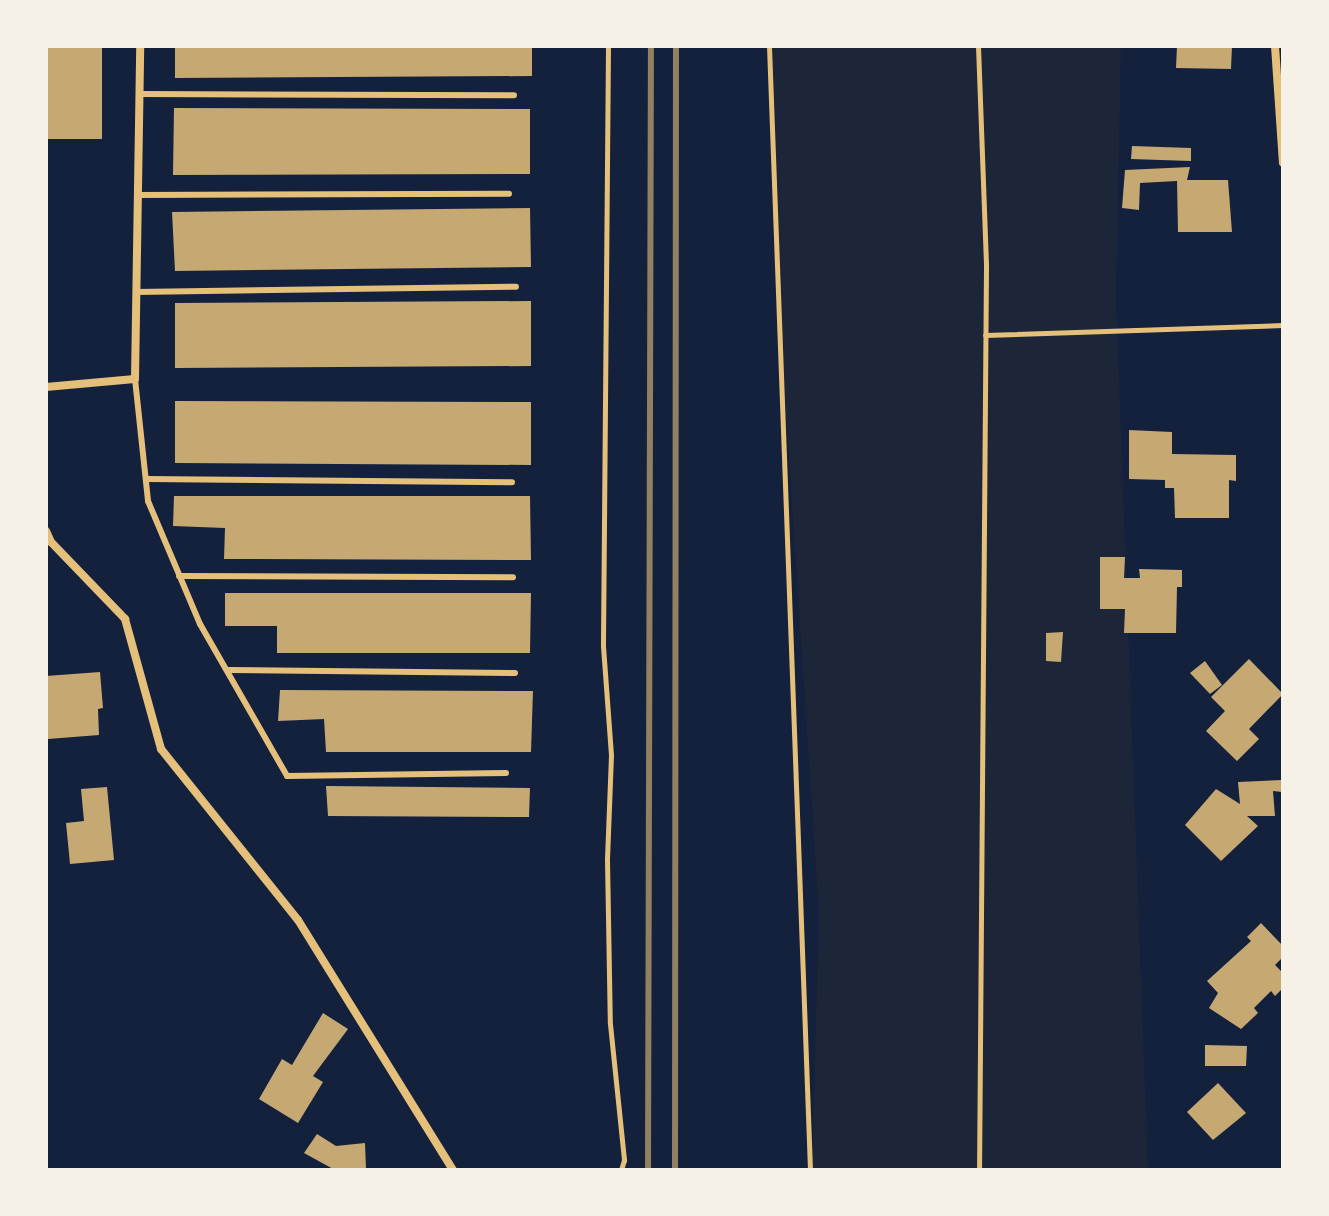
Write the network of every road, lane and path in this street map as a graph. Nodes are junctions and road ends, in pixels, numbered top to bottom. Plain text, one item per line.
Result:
1 (140, 46) edge
2 (608, 46) edge
3 (769, 46) edge
4 (978, 46) edge
5 (1275, 46) edge
6 (140, 94) junction
7 (514, 95) dead end
8 (1283, 163) edge
9 (509, 194) dead end
10 (137, 195) junction
11 (516, 287) dead end
12 (136, 292) junction
13 (1283, 325) edge
14 (985, 335) junction
15 (135, 379) junction
16 (46, 387) edge
17 (146, 479) junction
18 (512, 482) dead end
19 (46, 531) edge
20 (179, 576) junction
21 (513, 577) dead end
22 (229, 670) junction
23 (515, 673) dead end
24 (506, 773) dead end
25 (453, 1170) edge
26 (621, 1170) edge
27 (810, 1170) edge
28 (979, 1170) edge

1 - 6 street
2 - 26 path
3 - 27 path
4 - 14 path
5 - 8 street
6 - 7 lane
6 - 10 street
9 - 10 lane
10 - 12 street
11 - 12 lane
12 - 15 street
13 - 14 path
14 - 28 path
15 - 16 street
15 - 17 lane
17 - 18 lane
17 - 20 lane
19 - 25 street
20 - 21 lane
20 - 22 lane
22 - 23 lane
22 - 24 lane

